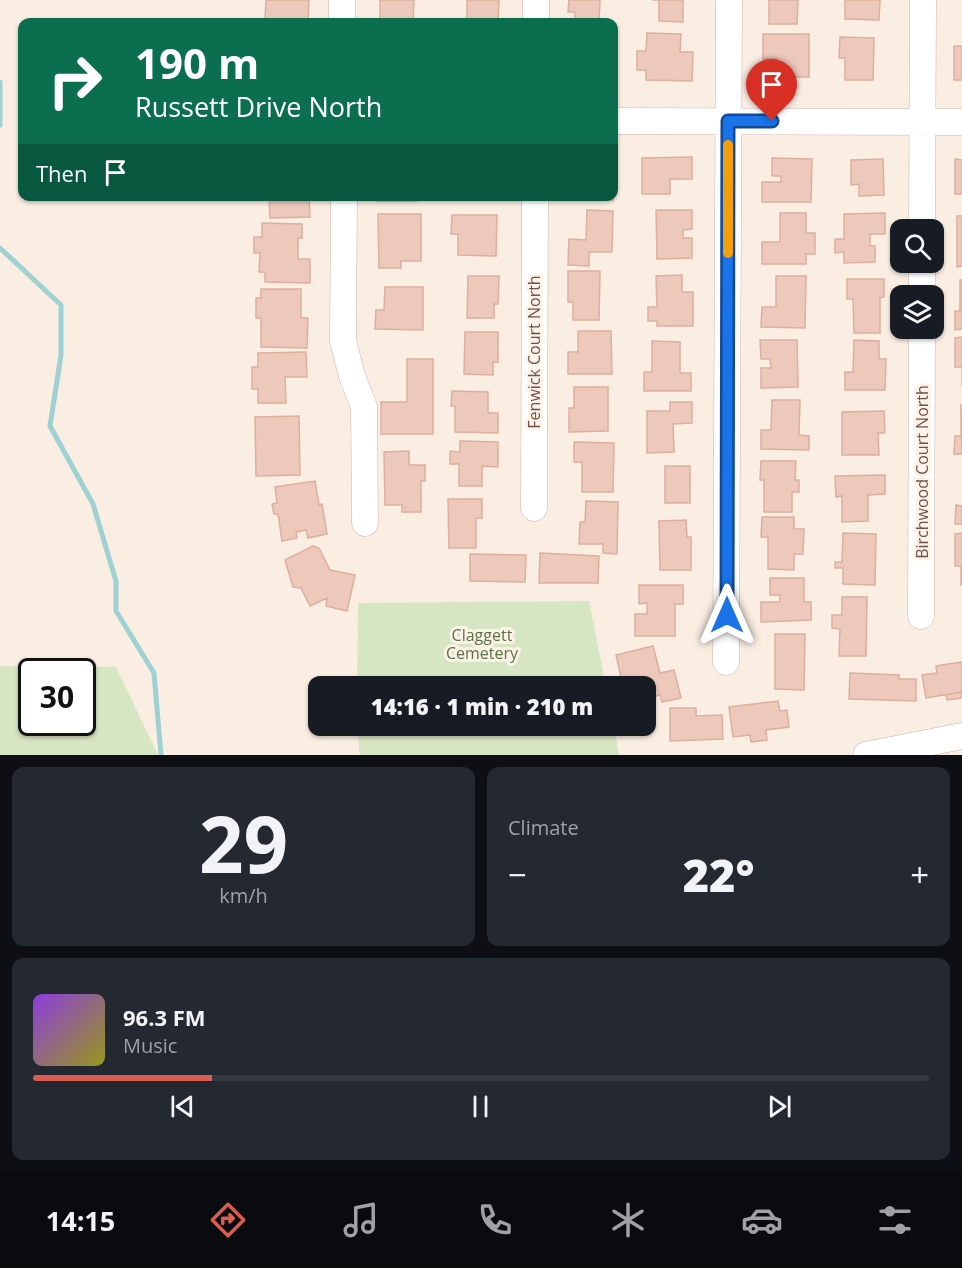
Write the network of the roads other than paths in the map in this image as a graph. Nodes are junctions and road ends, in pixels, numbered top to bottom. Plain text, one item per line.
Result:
1 (342, 0) edge
2 (536, 0) edge
3 (729, 0) edge
4 (923, 0) edge
5 (342, 18) edge
6 (536, 18) edge
7 (618, 121) edge
8 (728, 121) junction
9 (922, 122) junction
10 (962, 122) edge
11 (344, 201) edge
12 (535, 201) edge
13 (922, 219) edge
14 (922, 339) edge
15 (534, 508) dead end
16 (365, 523) dead end
17 (921, 616) dead end
18 (726, 662) dead end
19 (962, 736) edge
20 (866, 755) edge

1 - 5 street
2 - 6 street
3 - 8 street
4 - 9 street
7 - 8 street
8 - 9 street
8 - 18 street
9 - 10 street
9 - 13 street
11 - 16 street
12 - 15 street, Fenwick Court North
14 - 17 street, Birchwood Court North
19 - 20 street

